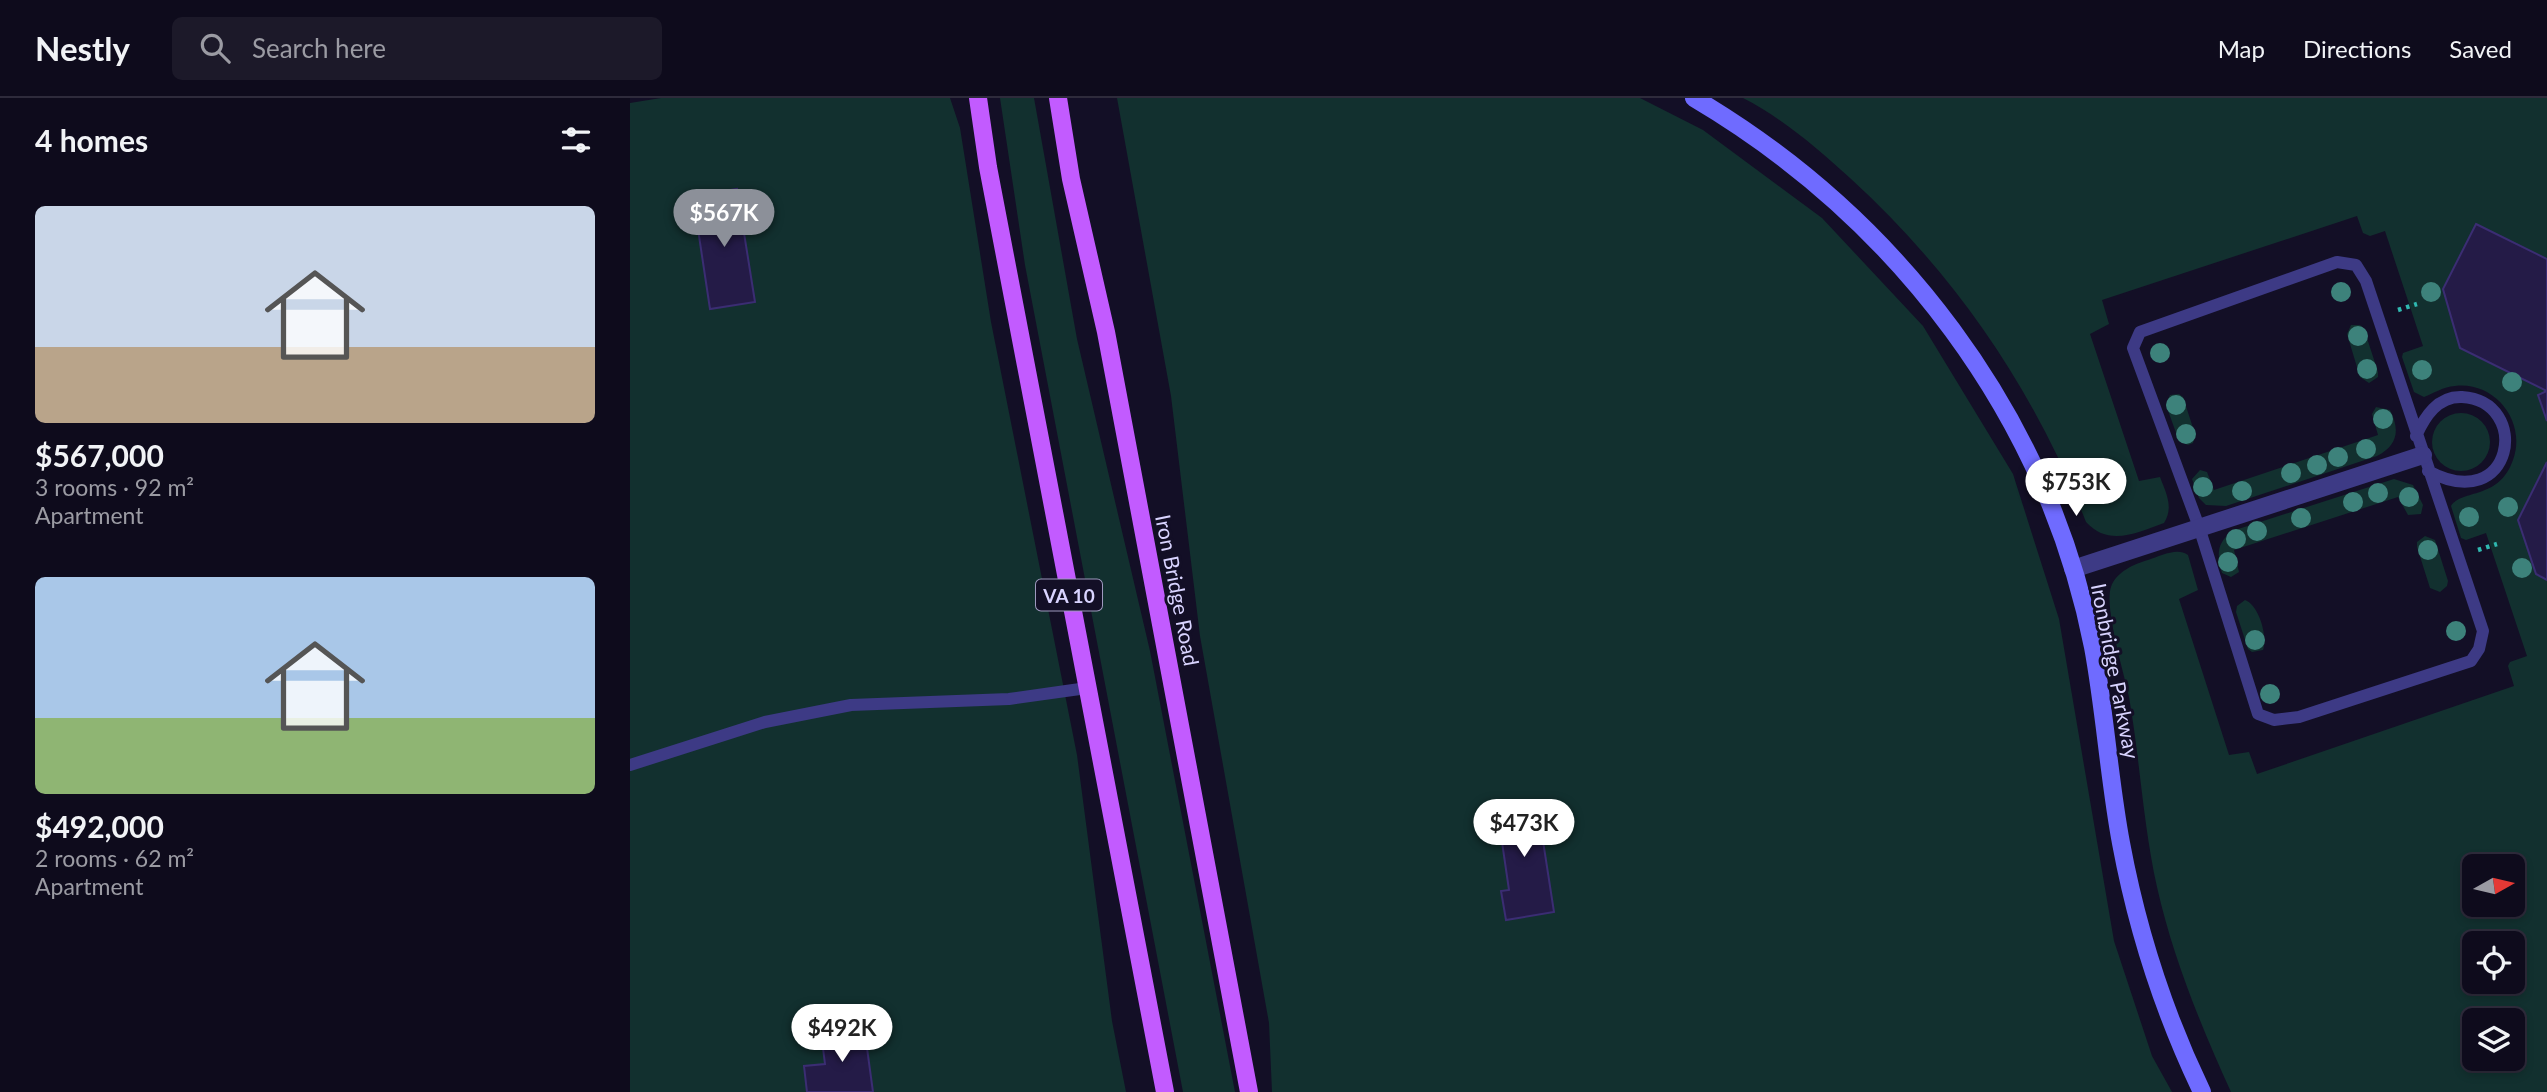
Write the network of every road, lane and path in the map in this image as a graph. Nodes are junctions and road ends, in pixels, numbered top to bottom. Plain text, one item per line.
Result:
1 (978, 98) edge
2 (1059, 98) edge
3 (1694, 98) edge
4 (2416, 436) junction
5 (2425, 463) junction
6 (2199, 527) junction
7 (2073, 569) junction
8 (1087, 688) junction
9 (630, 765) edge
10 (1165, 1092) edge
11 (1249, 1092) edge
12 (2202, 1092) edge

1 - 8 main road, VA 10
2 - 11 main road, Iron Bridge Road
3 - 7 street, Ironbridge Parkway
4 - 5 lane
4 - 5 lane
4 - 6 lane
5 - 6 street
5 - 6 lane
6 - 7 street
7 - 12 street, Ironbridge Parkway
8 - 9 lane
8 - 10 main road, VA 10

